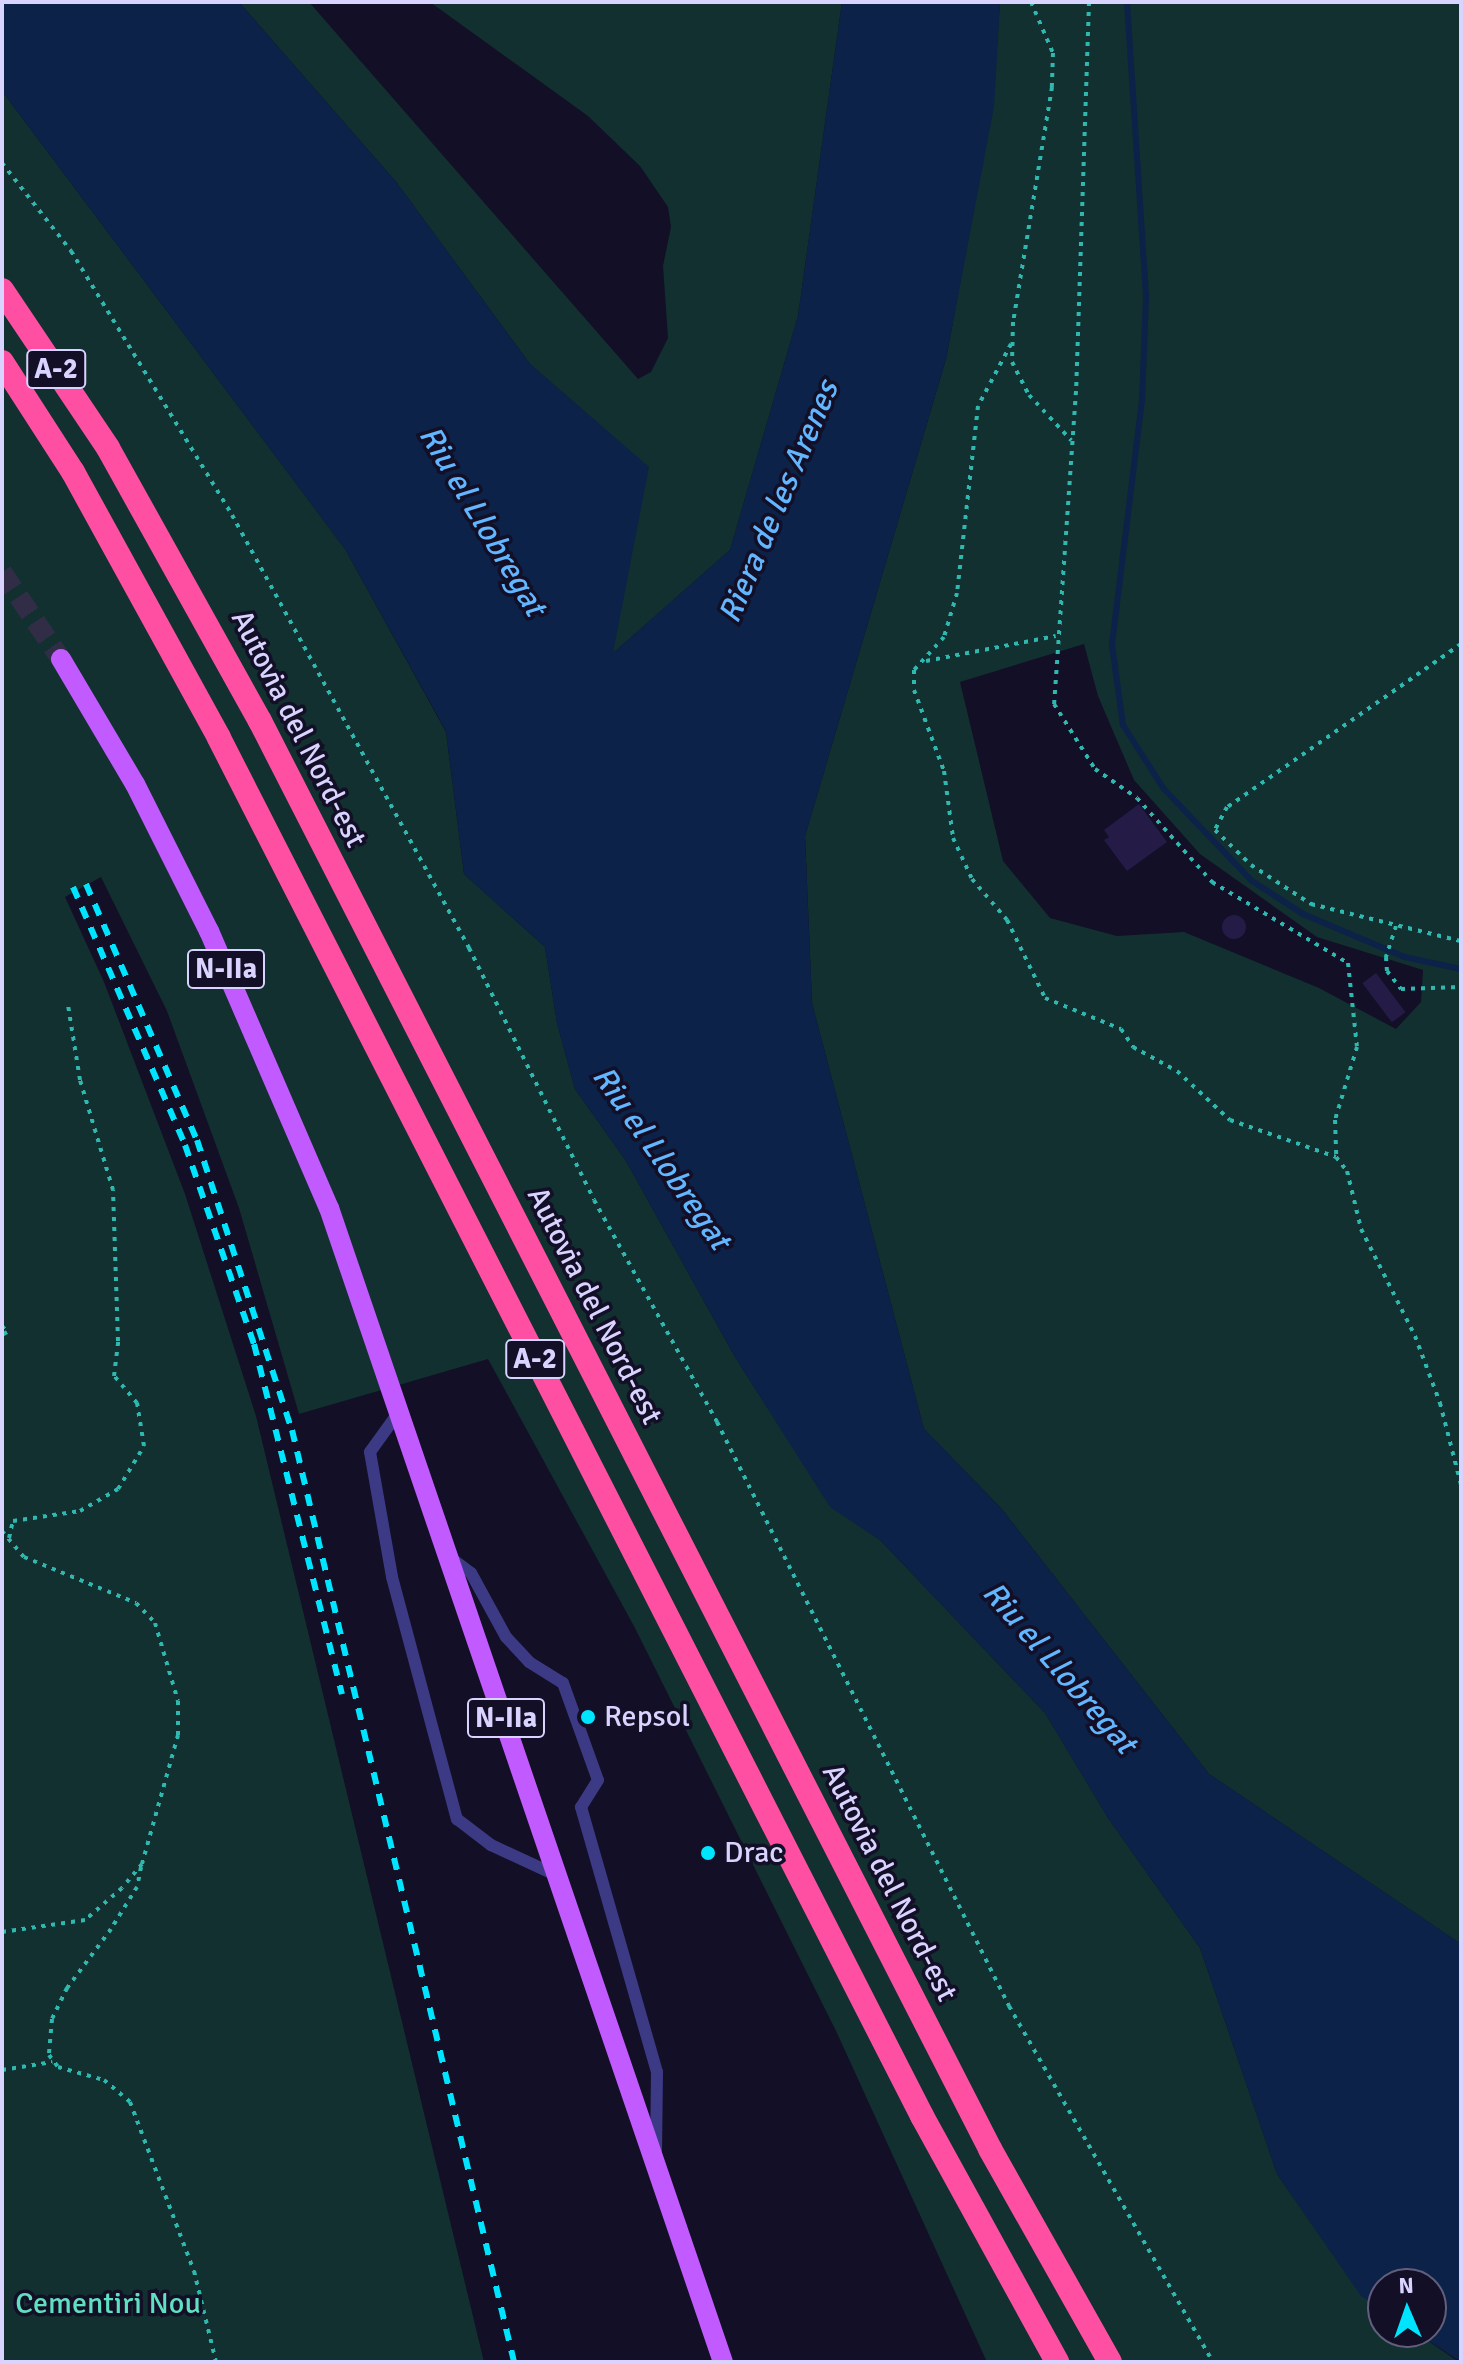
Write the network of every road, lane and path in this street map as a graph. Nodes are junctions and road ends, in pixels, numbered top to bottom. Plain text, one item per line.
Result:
1 (1031, 2) edge
2 (1089, 2) edge
3 (2, 163) edge
4 (2, 290) edge
5 (1011, 344) junction
6 (2, 362) edge
7 (1072, 442) junction
8 (1056, 636) junction
9 (1461, 644) edge
10 (61, 659) tunnel mouth
11 (926, 661) junction
12 (1396, 926) junction
13 (1461, 941) edge
14 (1461, 987) edge
15 (68, 1005) dead end
16 (1336, 1157) junction
17 (2, 1326) edge
18 (2, 1335) edge
19 (401, 1409) junction
20 (1461, 1485) edge
21 (2, 1531) edge
22 (9, 1538) junction
23 (451, 1558) junction
24 (142, 1864) junction
25 (561, 1878) junction
26 (2, 1932) edge
27 (52, 2062) junction
28 (2, 2070) edge
29 (655, 2165) junction
30 (216, 2362) edge
31 (723, 2362) edge
32 (1057, 2362) edge
33 (1110, 2362) edge
34 (1213, 2362) edge

1 - 5 path
2 - 7 path
3 - 34 path
4 - 33 highway, Autovia del Nord-est / A-2
5 - 7 path
5 - 11 path
6 - 32 highway, A-2
7 - 8 path
8 - 11 path
8 - 16 path
9 - 12 path
10 - 19 main road, N-IIa
11 - 16 path
12 - 13 path
12 - 14 path
15 - 22 path
16 - 20 path
17 - 18 path
19 - 23 main road, N-IIa
19 - 25 lane
21 - 22 path
22 - 24 path
23 - 25 main road, N-IIa
23 - 29 lane
24 - 26 path
24 - 27 path
25 - 29 main road, N-IIa
27 - 28 path
27 - 30 path
29 - 31 main road, N-IIa

